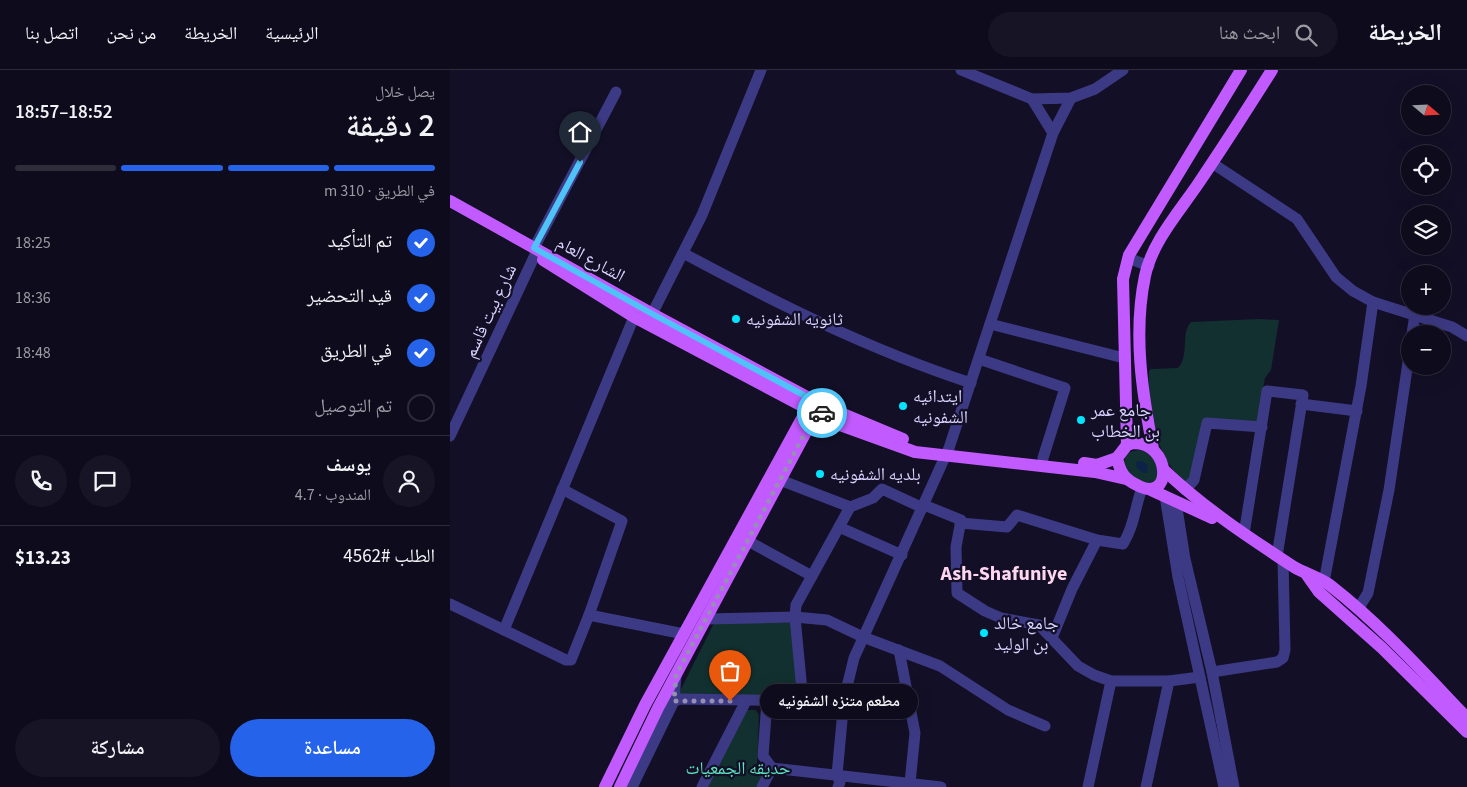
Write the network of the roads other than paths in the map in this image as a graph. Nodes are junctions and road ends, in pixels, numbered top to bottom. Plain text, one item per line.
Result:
1 (761, 70) edge
2 (961, 70) edge
3 (1123, 70) edge
4 (1272, 70) edge
5 (1237, 71) edge
6 (616, 92) dead end
7 (1071, 98) junction
8 (1032, 99) junction
9 (1053, 133) junction
10 (1212, 163) junction
11 (450, 201) edge
12 (1136, 243) junction
13 (535, 251) junction
14 (1155, 251) junction
15 (683, 253) junction
16 (1128, 258) junction
17 (1149, 266) junction
18 (1373, 302) junction
19 (1401, 310) edge
20 (652, 314) junction
21 (1418, 315) edge
22 (634, 317) junction
23 (990, 324) junction
24 (1467, 336) edge
25 (1124, 358) junction
26 (979, 359) junction
27 (1406, 375) edge
28 (971, 383) junction
29 (1301, 404) junction
30 (812, 410) junction
31 (1357, 411) junction
32 (1262, 427) junction
33 (450, 436) edge
34 (1127, 445) junction
35 (1153, 448) junction
36 (948, 451) junction
37 (1043, 458) junction
38 (1117, 458) junction
39 (1164, 470) junction
40 (1126, 479) junction
41 (780, 480) junction
42 (562, 489) junction
43 (1146, 489) junction
44 (1185, 490) junction
45 (1170, 499) junction
46 (923, 506) junction
47 (850, 507) junction
48 (960, 522) junction
49 (839, 527) junction
50 (1232, 527) junction
51 (1244, 534) junction
52 (1098, 540) junction
53 (748, 541) junction
54 (902, 556) junction
55 (1280, 558) junction
56 (1307, 575) junction
57 (812, 576) junction
58 (1324, 582) junction
59 (450, 604) edge
60 (1358, 609) junction
61 (588, 615) junction
62 (794, 617) junction
63 (706, 618) junction
64 (504, 630) junction
65 (684, 634) junction
66 (863, 637) junction
67 (1052, 638) junction
68 (899, 650) junction
69 (1212, 672) junction
70 (676, 675) junction
71 (1200, 677) junction
72 (1111, 681) junction
73 (1169, 681) junction
74 (674, 701) junction
75 (746, 701) junction
76 (767, 701) junction
77 (1467, 718) edge
78 (1045, 726) dead end
79 (1467, 732) edge
80 (772, 768) junction
81 (837, 775) junction
82 (910, 783) junction
83 (605, 787) edge
84 (620, 787) edge
85 (632, 787) edge
86 (702, 787) edge
87 (762, 787) edge
88 (830, 787) edge
89 (838, 787) edge
90 (941, 787) edge
91 (1088, 787) edge
92 (1146, 787) edge
93 (1224, 787) edge
94 (1234, 787) edge

1 - 15 street
2 - 8 street
3 - 7 street
4 - 10 main road
5 - 12 main road
6 - 13 street, شارع بيت قاسم
7 - 8 street
7 - 9 street
8 - 9 street
9 - 23 street
10 - 14 main road
10 - 18 street
11 - 13 main road, الشارع العام
12 - 14 street
12 - 16 main road
13 - 20 main road, الشارع العام
13 - 22 main road, الشارع العام
13 - 33 street, شارع بيت قاسم
14 - 17 main road
15 - 20 street
15 - 28 street
16 - 17 street
16 - 25 main road
17 - 35 main road
18 - 19 street
18 - 31 street
20 - 30 main road, الشارع العام
21 - 24 street
22 - 30 main road, الشارع العام
22 - 42 street
23 - 25 street
23 - 26 street
25 - 34 main road
26 - 28 street
26 - 37 street
27 - 60 street
28 - 36 street
29 - 31 street
29 - 32 street
29 - 55 street
30 - 36 main road
30 - 41 main road
30 - 65 main road
31 - 58 street
32 - 44 street
32 - 51 street
34 - 35 main road
34 - 38 main road
35 - 39 main road
36 - 37 main road
36 - 40 main road
36 - 46 street
37 - 38 main road
38 - 40 main road
39 - 43 main road
39 - 44 main road
40 - 43 main road
41 - 47 street
41 - 53 main road
42 - 61 street
42 - 64 street
43 - 45 main road
43 - 52 street
44 - 50 main road
45 - 50 main road
45 - 69 street
45 - 71 street
46 - 47 street
46 - 48 street
46 - 54 street
47 - 49 street
48 - 52 street
48 - 67 street
49 - 54 street
49 - 57 street
50 - 51 main road
51 - 55 main road
52 - 67 street
53 - 57 street
53 - 63 main road
54 - 66 street
55 - 56 main road
55 - 69 street
56 - 58 main road
56 - 79 main road
57 - 62 street
58 - 60 main road
59 - 64 street
60 - 77 main road
61 - 64 street
61 - 65 street
62 - 63 street
62 - 66 street
62 - 76 street
63 - 70 main road
65 - 83 main road
66 - 68 street
66 - 81 street
67 - 72 street
68 - 78 street
68 - 82 street
69 - 94 street
70 - 74 street
70 - 84 main road
71 - 73 street
71 - 93 street
72 - 73 street
72 - 91 street
73 - 92 street
74 - 75 street
74 - 85 street
75 - 76 street
75 - 86 street
76 - 80 street
80 - 81 street
80 - 87 street
81 - 82 street
81 - 88 street
81 - 89 street
82 - 90 street

